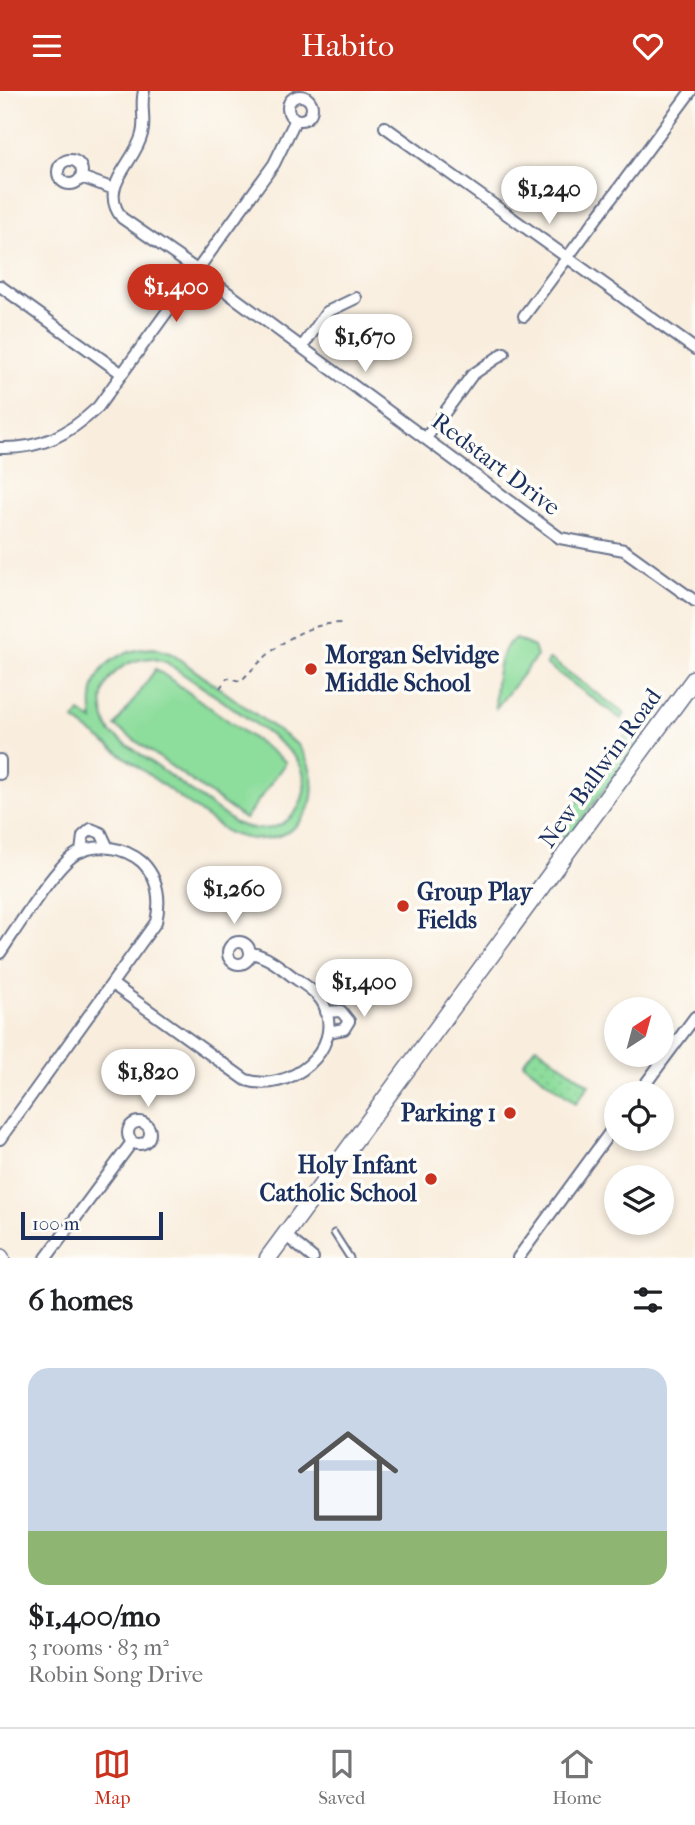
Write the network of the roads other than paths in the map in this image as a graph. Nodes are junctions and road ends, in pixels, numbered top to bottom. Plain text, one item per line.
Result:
1 (144, 91) edge
2 (691, 91) edge
3 (296, 119) dead end
4 (385, 127) dead end
5 (81, 177) dead end
6 (114, 189) junction
7 (567, 258) junction
8 (197, 270) junction
9 (0, 286) edge
10 (356, 297) dead end
11 (524, 316) dead end
12 (302, 347) junction
13 (695, 349) edge
14 (504, 353) dead end
15 (121, 373) junction
16 (426, 438) junction
17 (0, 448) edge
18 (695, 601) edge
19 (695, 678) edge
20 (0, 760) edge
21 (0, 774) edge
22 (108, 848) junction
23 (81, 852) junction
24 (0, 953) edge
25 (251, 953) dead end
26 (112, 984) junction
27 (326, 1012) junction
28 (695, 1017) edge
29 (328, 1032) junction
30 (648, 1081) edge
31 (0, 1139) edge
32 (604, 1140) edge
33 (132, 1142) dead end
34 (334, 1233) dead end
35 (285, 1235) junction
36 (46, 1258) edge
37 (268, 1258) edge
38 (313, 1258) edge
39 (350, 1258) edge
40 (518, 1258) edge

1 - 6 street
2 - 7 street
3 - 8 street
4 - 7 street
5 - 6 street
6 - 8 street, Redstart Drive
7 - 11 street
7 - 13 street
8 - 12 street, Redstart Drive
8 - 15 street
9 - 15 street
10 - 12 street
12 - 16 street, Redstart Drive
14 - 16 street
15 - 17 street
16 - 18 street, Redstart Drive
19 - 35 main road, New Ballwin Road
20 - 21 street
22 - 23 street
22 - 23 street
22 - 26 street
23 - 24 street
25 - 27 street
26 - 29 street
26 - 31 street
27 - 29 street
27 - 29 street
28 - 30 street
32 - 40 street
33 - 36 street
34 - 39 lane
35 - 37 main road, New Ballwin Road
35 - 38 street

